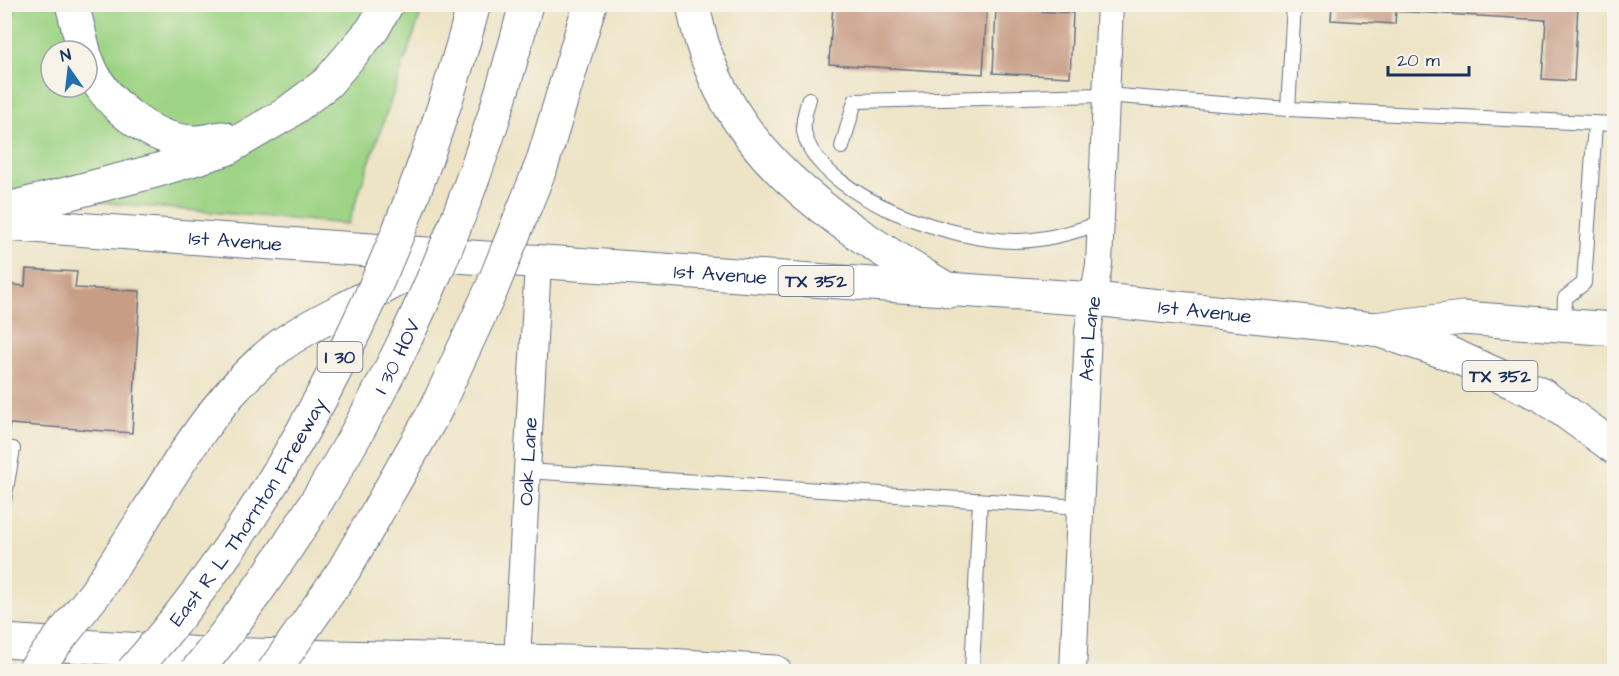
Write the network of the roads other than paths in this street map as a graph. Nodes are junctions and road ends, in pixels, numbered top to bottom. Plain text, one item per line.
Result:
1 (72, 4) edge
2 (474, 4) edge
3 (526, 4) edge
4 (549, 4) edge
5 (590, 4) edge
6 (693, 4) edge
7 (1110, 4) edge
8 (1294, 4) edge
9 (380, 16) edge
10 (81, 39) edge
11 (99, 81) edge
12 (1105, 95) junction
13 (809, 99) dead end
14 (1288, 109) junction
15 (286, 114) junction
16 (1595, 124) junction
17 (1614, 124) edge
18 (842, 147) dead end
19 (4, 210) edge
20 (4, 224) edge
21 (1100, 224) junction
22 (441, 255) junction
23 (538, 262) junction
24 (950, 291) junction
25 (1094, 299) junction
26 (1564, 325) junction
27 (1614, 328) edge
28 (1374, 329) junction
29 (1614, 447) edge
30 (13, 449) dead end
31 (527, 471) junction
32 (4, 500) edge
33 (980, 500) junction
34 (1081, 507) junction
35 (4, 641) edge
36 (517, 661) junction
37 (667, 668) edge
38 (33, 672) edge
39 (132, 672) edge
40 (196, 672) edge
41 (226, 672) edge
42 (273, 672) edge
43 (775, 672) edge
44 (972, 672) edge
45 (1073, 672) edge

1 - 10 main road
2 - 39 main road, East R L Thornton Freeway / I 30, bridge
3 - 40 main road, I 30 HOV, bridge
4 - 41 main road, I 30 HOV
5 - 42 main road, bridge
6 - 24 main road
7 - 12 street, Ash Lane
8 - 14 lane
9 - 15 main road
11 - 15 main road
12 - 14 lane
12 - 18 lane
12 - 21 street, Ash Lane
13 - 21 lane
14 - 16 lane
15 - 19 main road
16 - 17 lane
16 - 26 lane
20 - 22 main road, 1st Avenue
21 - 25 street, Ash Lane
22 - 23 main road, 1st Avenue / TX 352
22 - 38 main road, bridge
23 - 24 main road, 1st Avenue / TX 352
23 - 31 street, Oak Lane
24 - 25 main road, 1st Avenue / TX 352
25 - 28 main road, 1st Avenue / TX 352
25 - 34 street, Ash Lane
26 - 27 main road, 1st Avenue
26 - 28 main road, 1st Avenue
28 - 29 main road, TX 352
30 - 32 lane
31 - 33 lane
31 - 36 street, Oak Lane
33 - 34 lane
33 - 44 lane
34 - 45 street, Ash Lane
35 - 36 main road
36 - 37 main road
37 - 43 main road

